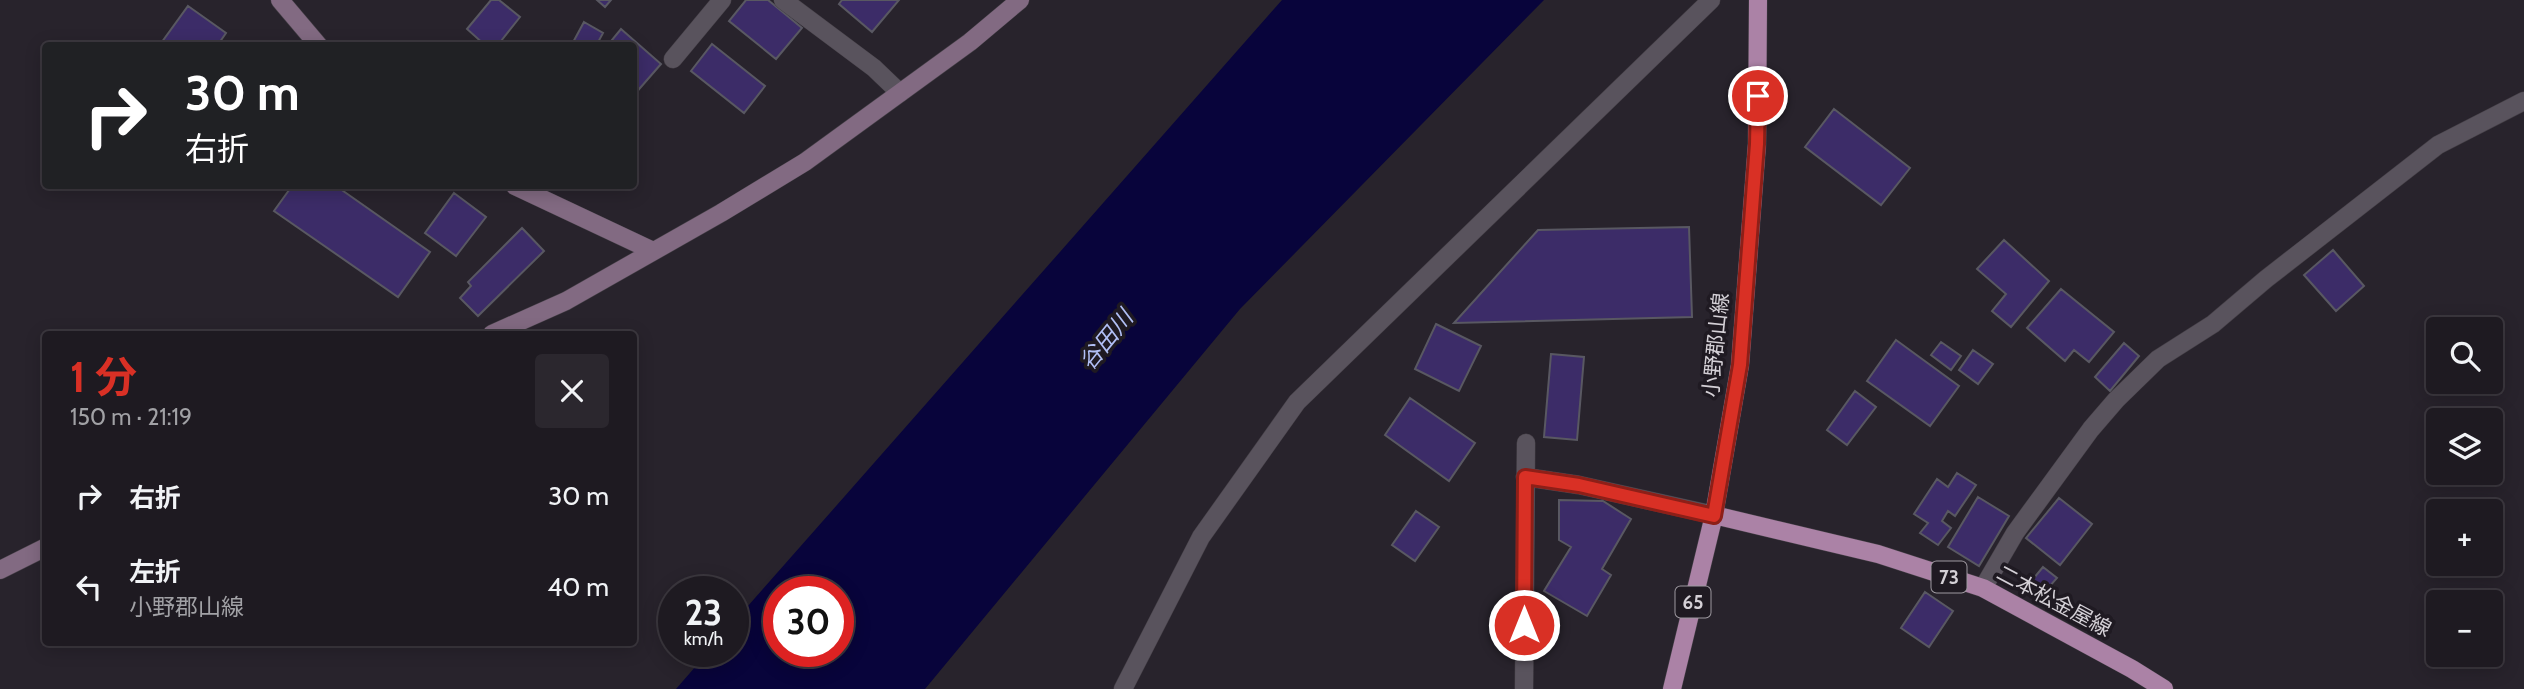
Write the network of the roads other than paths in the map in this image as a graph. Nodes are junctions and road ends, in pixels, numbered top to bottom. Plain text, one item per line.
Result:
1 (280, 0) edge
2 (722, 0) edge
3 (783, 0) edge
4 (1020, 0) edge
5 (1711, 0) edge
6 (1758, 0) edge
7 (316, 42) edge
8 (673, 59) dead end
9 (900, 93) junction
10 (2524, 101) edge
11 (521, 189) edge
12 (653, 251) junction
13 (499, 331) edge
14 (1526, 443) dead end
15 (1525, 477) junction
16 (1714, 516) junction
17 (42, 549) edge
18 (0, 570) edge
19 (1983, 588) junction
20 (1124, 689) edge
21 (1524, 689) edge
22 (1672, 689) edge
23 (2164, 689) edge

1 - 7 street
2 - 8 street
3 - 9 street
4 - 9 street
5 - 20 street
6 - 16 main road, 小野郡山線 / 65
9 - 12 street
10 - 19 street
11 - 12 street
12 - 13 street
14 - 15 street
15 - 16 street
15 - 21 street
16 - 19 main road, 二本松金屋線 / 73
16 - 22 main road, 小野郡山線 / 65
17 - 18 street
19 - 23 main road, 二本松金屋線 / 73

